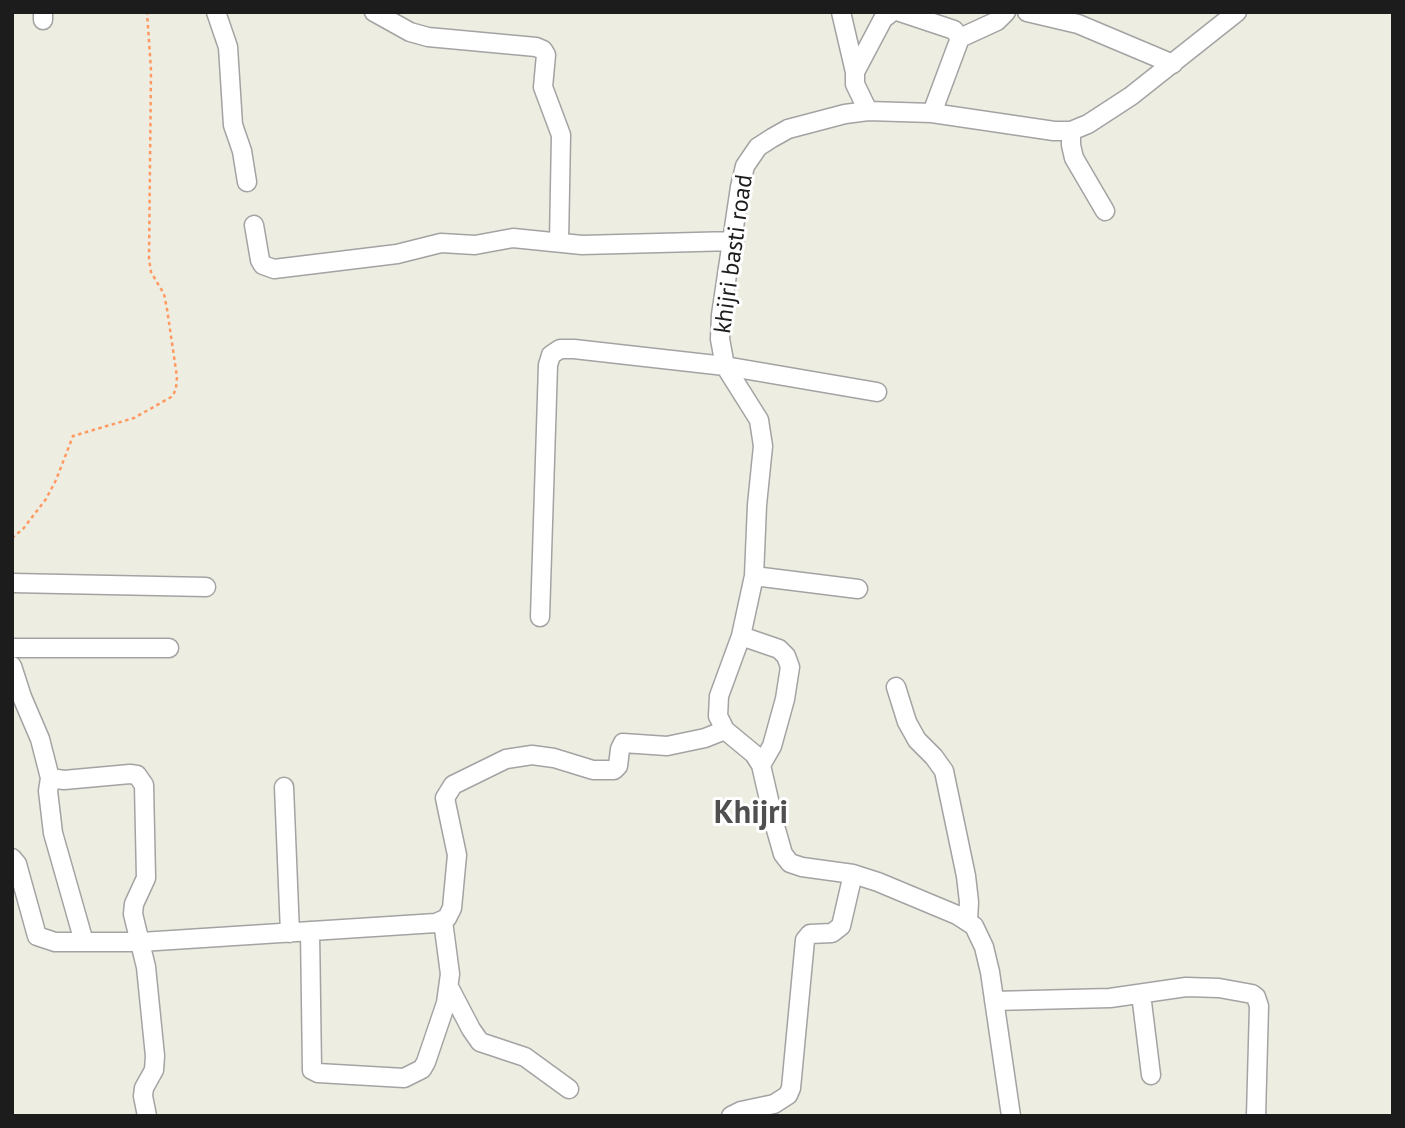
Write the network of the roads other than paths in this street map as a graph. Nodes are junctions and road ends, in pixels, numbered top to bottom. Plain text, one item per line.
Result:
1 (216, 12) edge
2 (374, 12) edge
3 (841, 12) edge
4 (892, 12) edge
5 (900, 12) edge
6 (1006, 12) edge
7 (1027, 12) edge
8 (1237, 12) edge
9 (960, 38) junction
10 (1172, 65) junction
11 (855, 72) junction
12 (868, 111) junction
13 (932, 113) junction
14 (1071, 131) junction
15 (247, 182) dead end
16 (1105, 211) dead end
17 (254, 225) dead end
18 (734, 241) junction
19 (559, 242) junction
20 (725, 366) junction
21 (877, 392) dead end
22 (754, 576) junction
23 (12, 583) edge
24 (205, 587) dead end
25 (858, 589) dead end
26 (540, 617) dead end
27 (741, 636) junction
28 (12, 648) edge
29 (169, 648) dead end
30 (12, 666) edge
31 (896, 687) dead end
32 (725, 730) junction
33 (761, 765) junction
34 (50, 778) junction
35 (284, 787) dead end
36 (12, 858) edge
37 (853, 874) junction
38 (968, 920) junction
39 (443, 921) junction
40 (310, 931) junction
41 (290, 933) junction
42 (83, 942) junction
43 (141, 942) junction
44 (449, 987) junction
45 (1140, 994) junction
46 (994, 1001) junction
47 (1151, 1075) dead end
48 (569, 1089) dead end
49 (146, 1116) edge
50 (732, 1116) edge
51 (1012, 1116) edge
52 (1256, 1116) edge

1 - 15 street
2 - 19 street
3 - 11 street
4 - 11 street
5 - 9 street
6 - 9 street
7 - 10 street
8 - 10 street
9 - 13 street
10 - 14 street
11 - 12 street
12 - 13 street, khijri basti road
12 - 18 street, khijri basti road
13 - 14 street, khijri basti road
14 - 16 street
17 - 19 street
18 - 19 street
18 - 20 street, khijri basti road
20 - 21 street
20 - 22 street, khijri basti road
20 - 26 street
22 - 25 street
22 - 27 street, khijri basti road
23 - 24 street
27 - 32 street, khijri basti road
27 - 33 street
28 - 29 street
30 - 34 street
31 - 38 street
32 - 33 street
32 - 39 street
33 - 37 street
34 - 42 street
34 - 43 street
35 - 41 street
36 - 42 street
37 - 38 street
37 - 50 street
38 - 46 street
39 - 40 street
39 - 44 street
40 - 41 street
40 - 44 street
41 - 43 street
42 - 43 street
43 - 49 street
44 - 48 street
45 - 46 street
45 - 47 street
45 - 52 street
46 - 51 street

